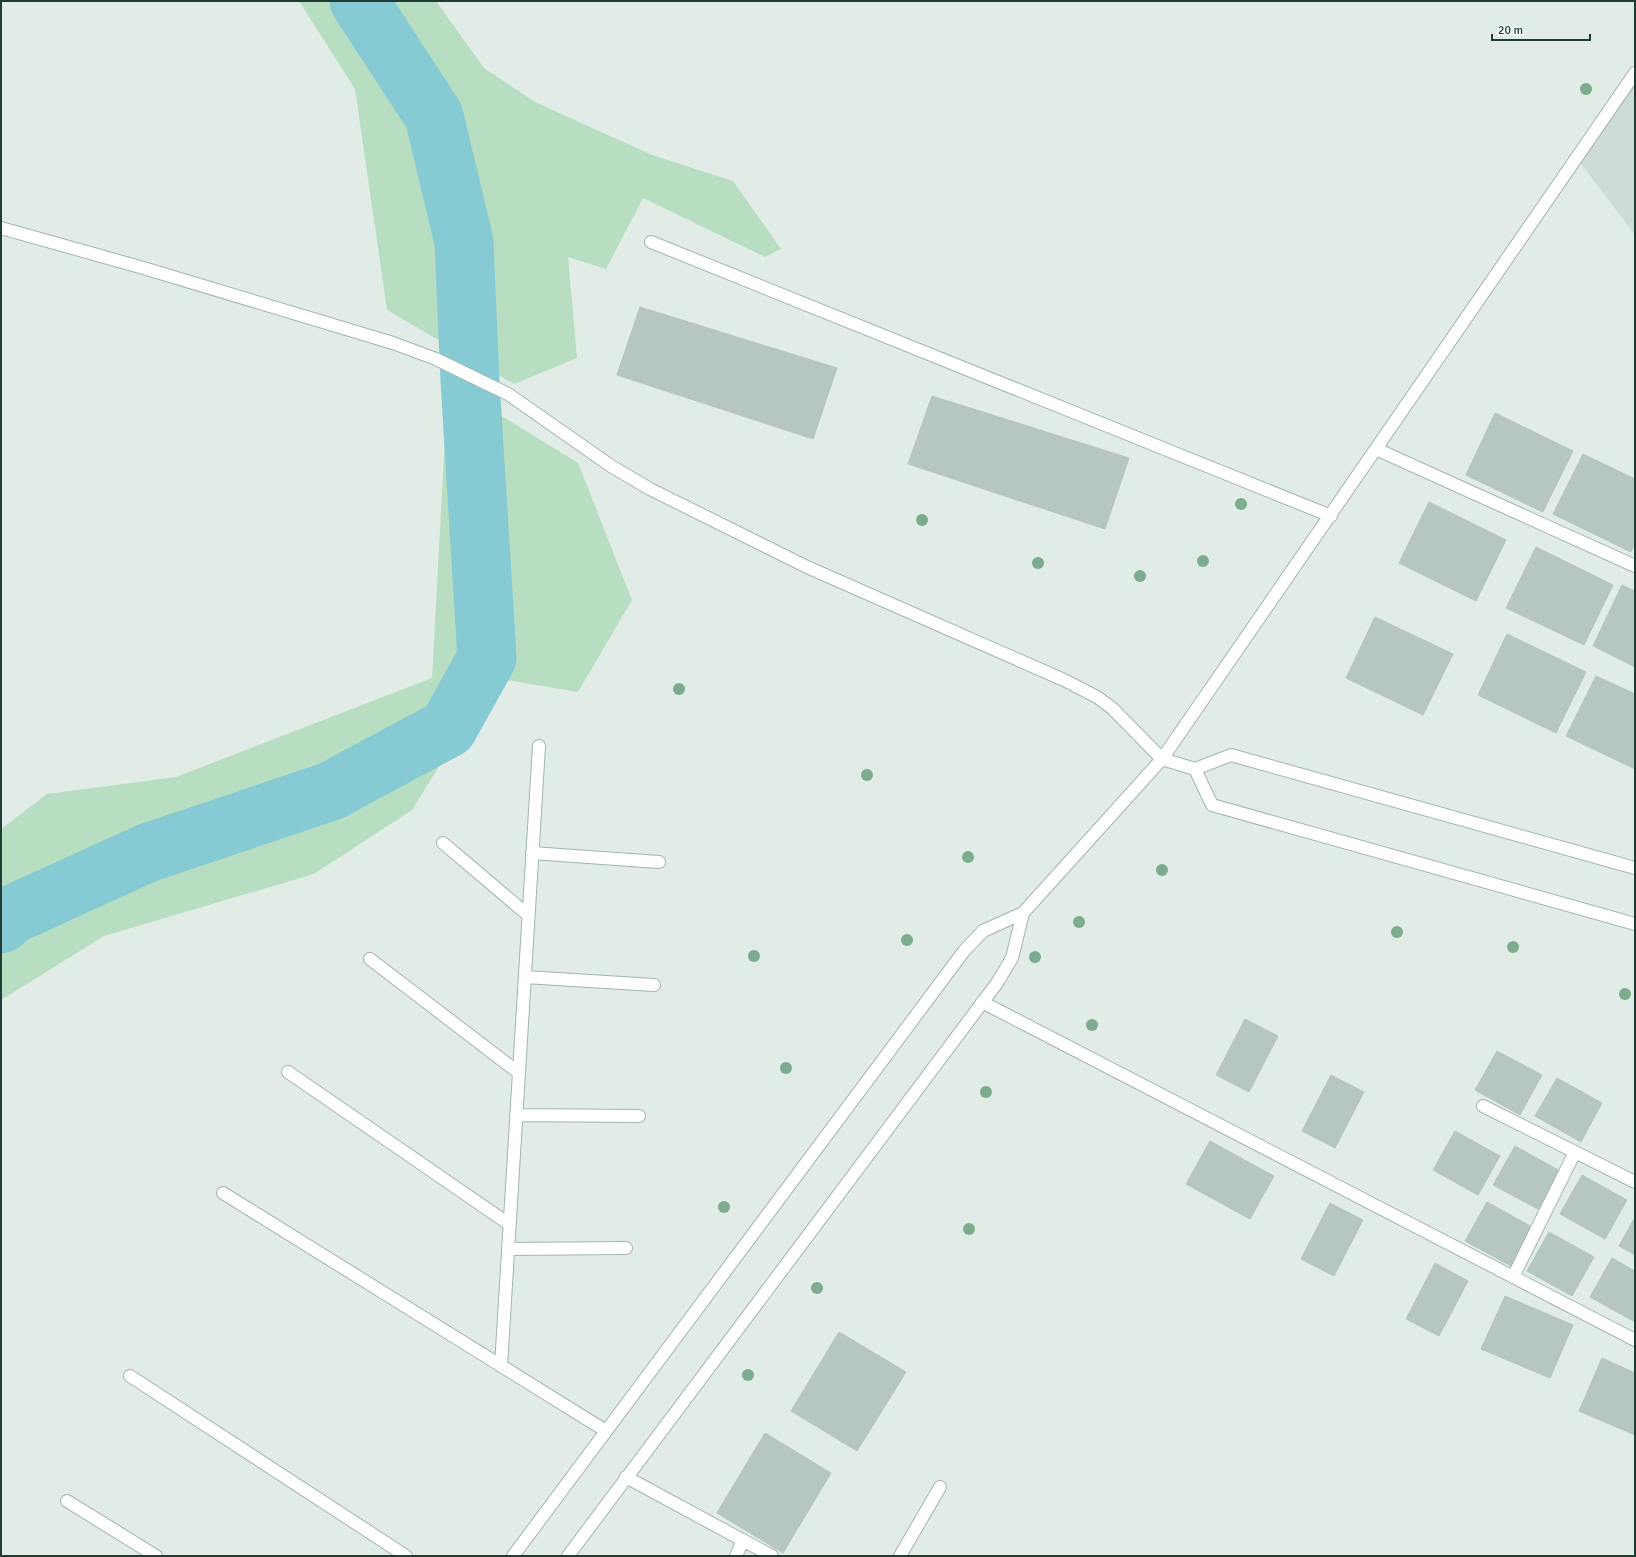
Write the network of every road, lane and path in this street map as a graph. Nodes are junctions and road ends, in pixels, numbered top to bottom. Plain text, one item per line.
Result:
1 (1635, 73) edge
2 (1, 228) edge
3 (651, 242) dead end
4 (1376, 449) junction
5 (1331, 516) junction
6 (1635, 566) edge
7 (539, 746) dead end
8 (1162, 759) junction
9 (1195, 769) junction
10 (443, 843) dead end
11 (532, 853) junction
12 (659, 862) dead end
13 (1635, 868) edge
14 (1023, 913) junction
15 (528, 915) junction
16 (1635, 924) edge
17 (370, 959) dead end
18 (524, 977) junction
19 (654, 985) dead end
20 (982, 1002) junction
21 (288, 1072) dead end
22 (519, 1073) junction
23 (1483, 1106) dead end
24 (516, 1115) junction
25 (639, 1116) dead end
26 (1575, 1152) junction
27 (1635, 1182) edge
28 (223, 1193) dead end
29 (510, 1224) junction
30 (626, 1248) dead end
31 (508, 1249) junction
32 (1513, 1277) junction
33 (1635, 1340) edge
34 (501, 1366) junction
35 (130, 1376) dead end
36 (606, 1431) junction
37 (626, 1477) junction
38 (940, 1487) dead end
39 (67, 1501) dead end
40 (743, 1540) junction
41 (156, 1556) edge
42 (406, 1556) edge
43 (513, 1556) edge
44 (568, 1556) edge
45 (736, 1556) edge
46 (772, 1556) edge
47 (900, 1556) edge

1 - 4 street
2 - 8 street
3 - 5 street
4 - 5 street
4 - 6 street
5 - 8 street
7 - 11 street
8 - 9 street
8 - 14 street
9 - 13 street
9 - 16 street
10 - 15 street
11 - 12 street
11 - 15 street
14 - 20 street
14 - 36 street
15 - 18 street
17 - 22 street
18 - 19 street
18 - 22 street
20 - 32 street
20 - 37 street
21 - 29 street
22 - 24 street
23 - 26 street
24 - 25 street
24 - 29 street
26 - 27 street
26 - 32 street
28 - 34 street
29 - 31 street
30 - 31 street
31 - 34 street
32 - 33 street
34 - 36 street
35 - 42 street
36 - 43 street
37 - 40 street
37 - 44 street
38 - 47 street
39 - 41 street
40 - 45 street
40 - 46 street

